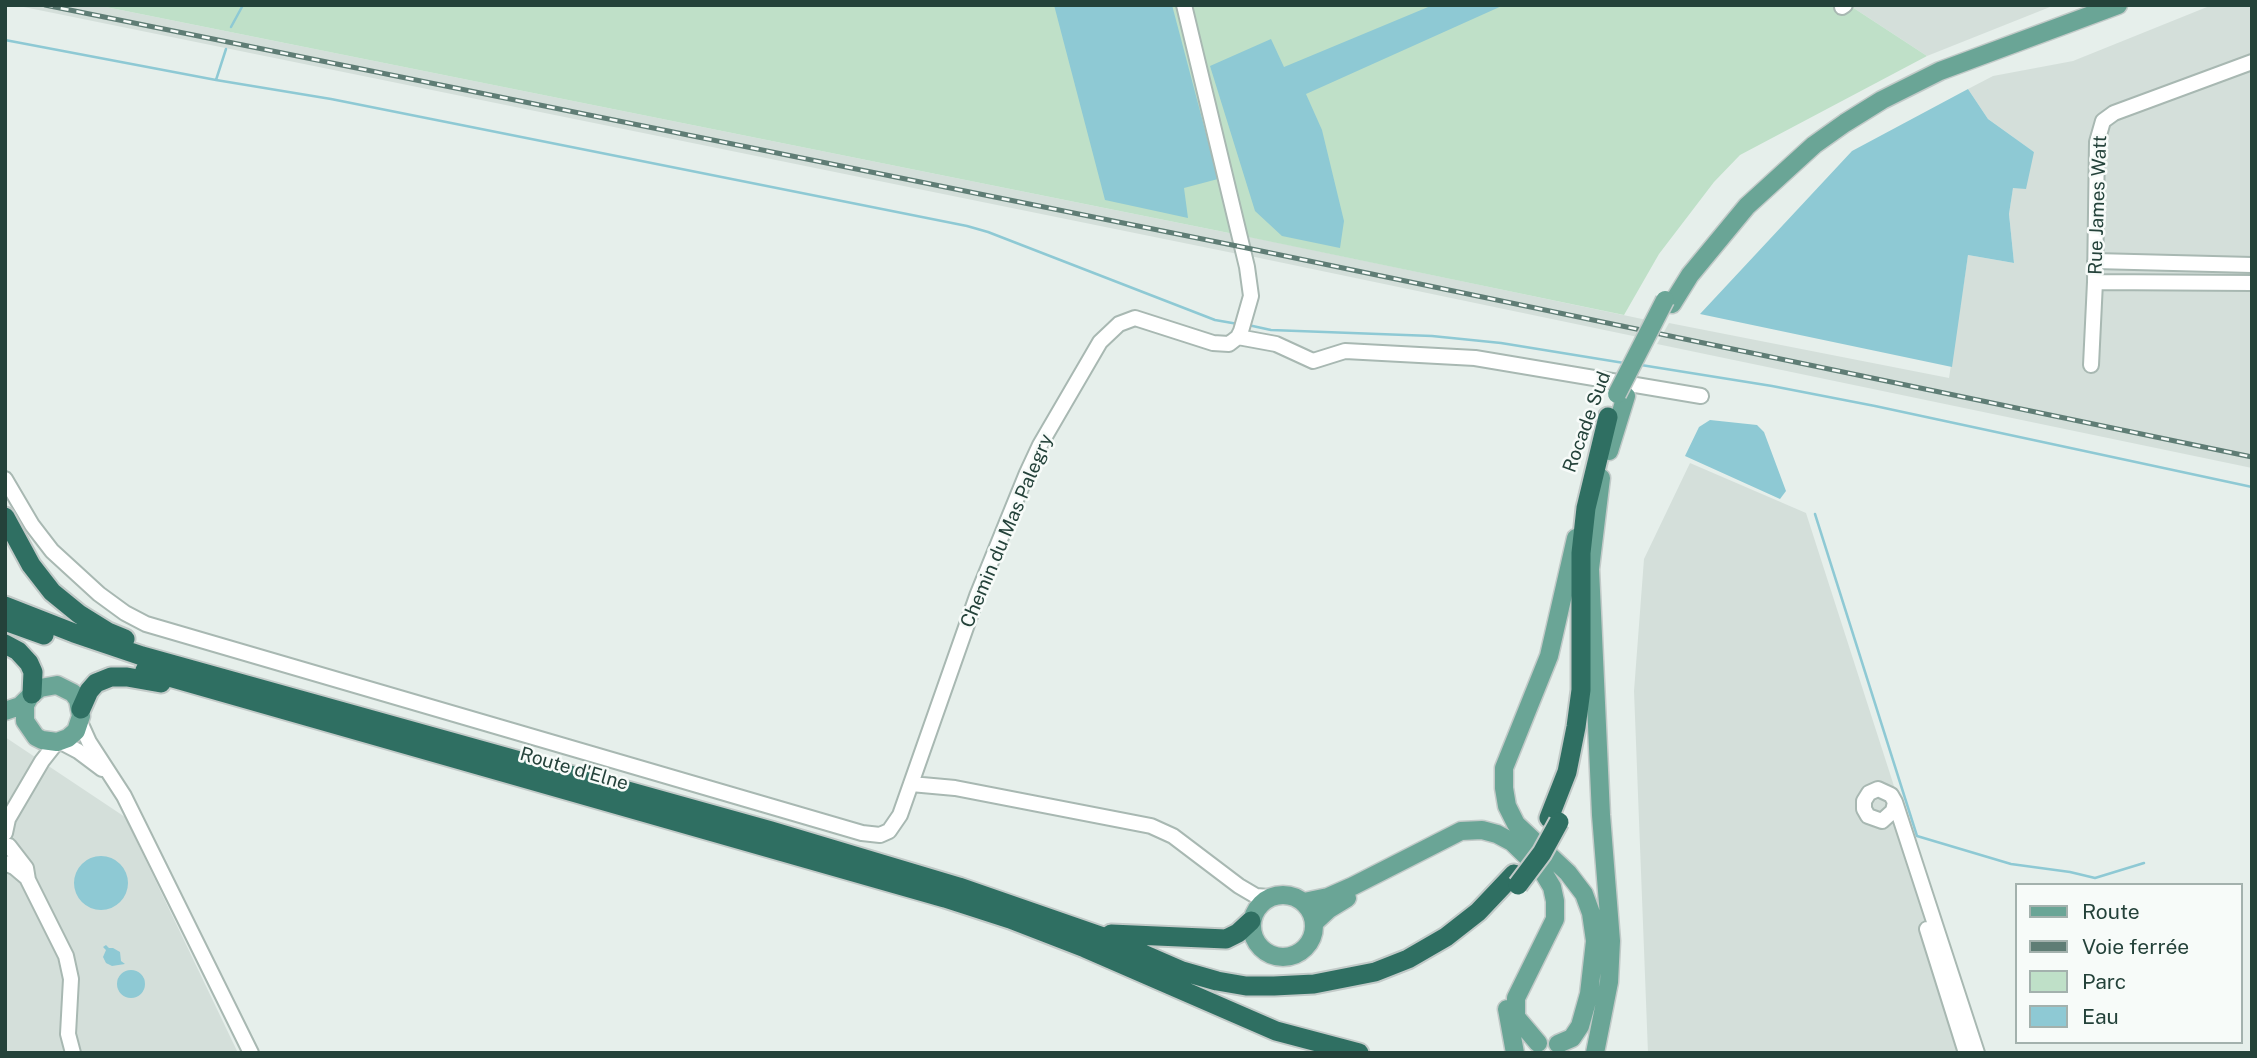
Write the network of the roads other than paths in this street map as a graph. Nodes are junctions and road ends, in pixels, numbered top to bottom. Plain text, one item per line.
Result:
1 (1184, 5) edge
2 (2095, 5) edge
3 (2118, 5) edge
4 (2252, 62) edge
5 (2095, 261) junction
6 (2252, 265) edge
7 (2095, 282) junction
8 (2252, 283) edge
9 (1669, 302) junction
10 (1239, 334) junction
11 (2091, 365) dead end
12 (1622, 395) junction
13 (1700, 396) dead end
14 (1608, 417) junction
15 (5, 479) edge
16 (5, 517) edge
17 (5, 606) edge
18 (5, 621) edge
19 (5, 644) edge
20 (1592, 650) junction
21 (272, 691) junction
22 (31, 696) junction
23 (5, 711) edge
24 (80, 716) junction
25 (5, 721) edge
26 (32, 732) junction
27 (58, 742) junction
28 (500, 771) junction
29 (116, 782) junction
30 (911, 784) junction
31 (1895, 802) junction
32 (5, 810) edge
33 (1554, 820) junction
34 (1882, 821) junction
35 (6, 847) edge
36 (1516, 879) junction
37 (959, 887) junction
38 (1304, 902) junction
39 (1259, 909) junction
40 (1314, 923) junction
41 (1127, 967) junction
42 (1276, 1031) junction
43 (1538, 1044) junction
44 (1558, 1044) junction
45 (73, 1053) edge
46 (251, 1053) edge
47 (1320, 1053) edge
48 (1359, 1053) edge
49 (1516, 1053) edge
50 (1575, 1053) edge
51 (1595, 1053) edge
52 (1966, 1053) edge
53 (1977, 1053) edge

1 - 10 street
2 - 9 main road, Rocade Sud
3 - 9 main road, Rocade Sud
4 - 5 street, Rue James Watt
5 - 6 street
5 - 7 street, Rue James Watt
7 - 8 street
7 - 11 street, Rue James Watt
9 - 12 main road, Rocade Sud, bridge
10 - 13 street
10 - 30 street, Chemin du Mas Palegry
12 - 14 main road, Rocade Sud
12 - 20 main road, Rocade Sud
14 - 33 highway
14 - 44 main road, Rocade Sud
15 - 30 street
16 - 21 highway
17 - 21 highway, Route d'Elne
18 - 28 highway, Route d'Elne
19 - 22 highway
20 - 33 highway
20 - 51 main road, Rocade Sud
21 - 37 highway, Route d'Elne
22 - 23 main road
22 - 24 main road
22 - 26 main road
24 - 27 main road
24 - 28 highway
24 - 29 street
25 - 26 main road
26 - 27 main road
26 - 32 street
27 - 29 street
27 - 35 street
28 - 41 highway, Route d'Elne
29 - 46 street
30 - 39 street
31 - 34 street
31 - 34 street
31 - 53 street
33 - 36 highway
34 - 52 street
35 - 45 street
36 - 37 highway
36 - 41 highway
37 - 39 highway
38 - 39 main road
38 - 40 main road
38 - 43 main road
39 - 40 main road
40 - 49 main road
41 - 42 highway
42 - 47 main road
42 - 48 highway
43 - 44 main road
43 - 49 main road
44 - 50 main road

